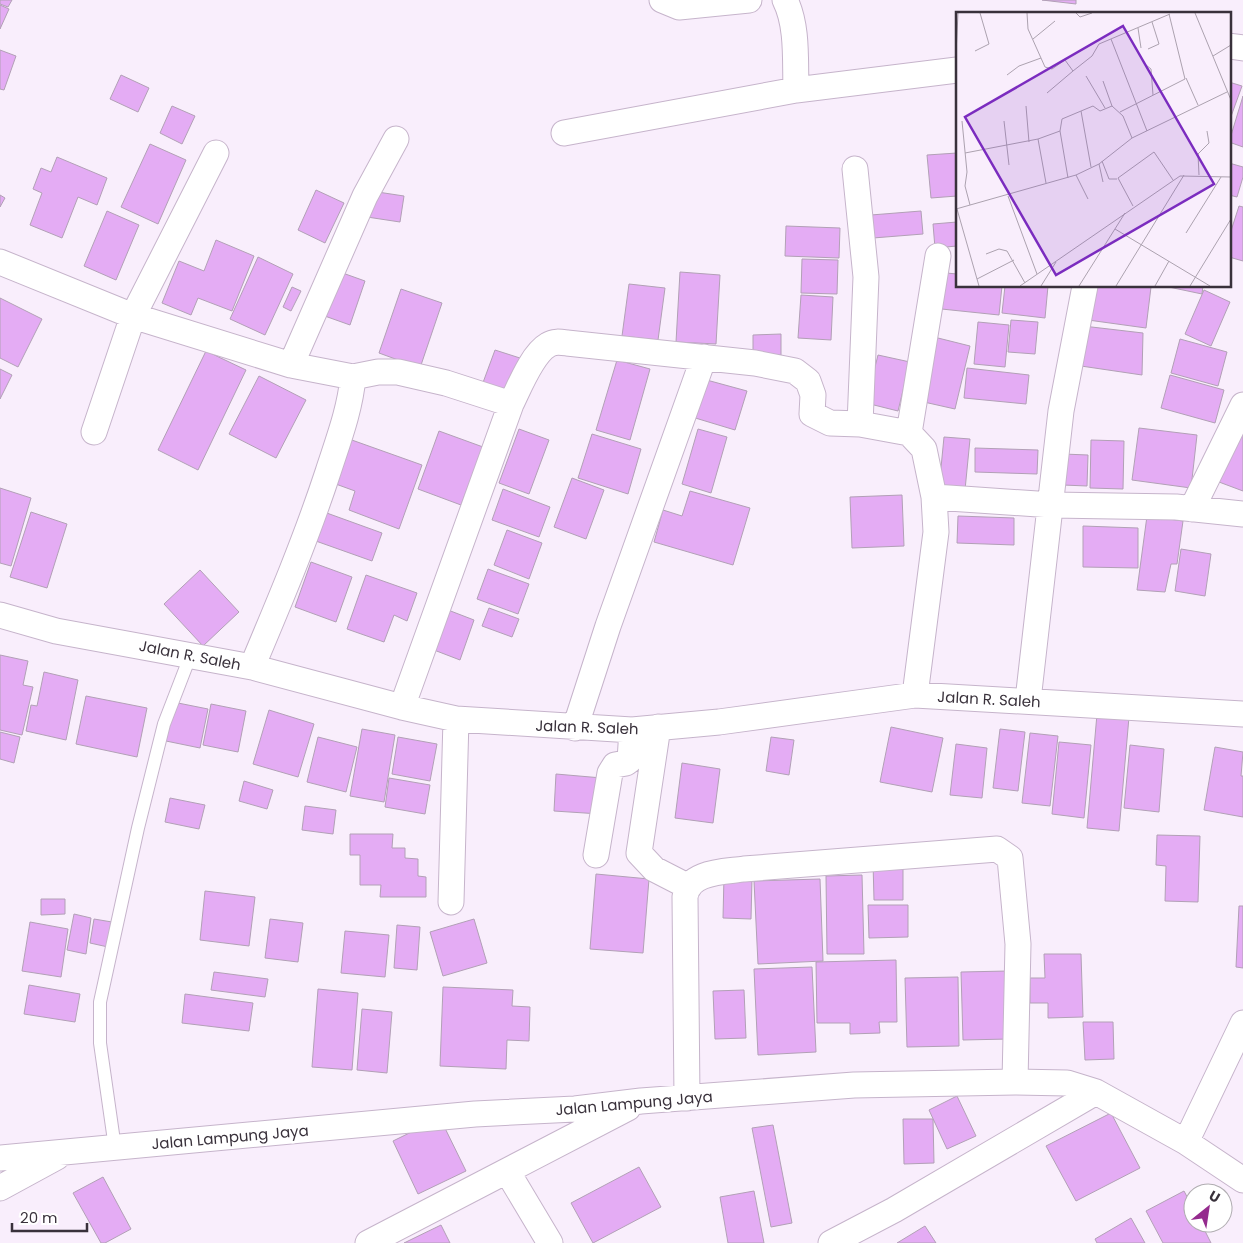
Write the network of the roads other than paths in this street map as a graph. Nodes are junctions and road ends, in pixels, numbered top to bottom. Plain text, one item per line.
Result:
1 (662, 0) edge
2 (749, 0) edge
3 (785, 0) edge
4 (1230, 46) edge
5 (1243, 48) edge
6 (956, 70) edge
7 (796, 90) junction
8 (564, 133) dead end
9 (396, 139) dead end
10 (216, 152) dead end
11 (856, 169) dead end
12 (938, 256) dead end
13 (0, 262) edge
14 (1085, 288) edge
15 (133, 316) junction
16 (704, 357) junction
17 (291, 365) junction
18 (353, 377) junction
19 (512, 404) junction
20 (1243, 405) edge
21 (860, 424) junction
22 (94, 432) dead end
23 (909, 433) junction
24 (934, 497) junction
25 (1052, 505) junction
26 (1192, 509) junction
27 (1243, 514) edge
28 (0, 614) edge
29 (191, 654) junction
30 (252, 667) junction
31 (915, 695) junction
32 (1028, 700) junction
33 (402, 707) junction
34 (1243, 714) edge
35 (456, 719) junction
36 (575, 728) junction
37 (658, 728) junction
38 (632, 730) junction
39 (596, 855) dead end
40 (689, 887) junction
41 (452, 902) dead end
42 (1243, 1023) edge
43 (1015, 1082) junction
44 (1096, 1092) junction
45 (686, 1098) junction
46 (641, 1101) junction
47 (1186, 1142) junction
48 (115, 1148) junction
49 (64, 1153) junction
50 (0, 1158) edge
51 (507, 1171) junction
52 (1243, 1180) edge
53 (0, 1188) edge
54 (368, 1243) edge
55 (550, 1243) edge
56 (831, 1243) edge

1 - 2 street
3 - 7 street
4 - 5 street
6 - 7 street
7 - 8 street
9 - 17 street
10 - 15 street
11 - 21 street
12 - 23 street
13 - 15 street
14 - 25 street
15 - 17 street
15 - 22 street
16 - 19 street
16 - 21 street
16 - 36 street
17 - 18 street
18 - 19 street
18 - 30 street
19 - 33 street
20 - 26 street
21 - 23 street
23 - 24 street
24 - 25 street
24 - 31 street
25 - 26 street
25 - 32 street
26 - 27 street
28 - 29 street, Jalan R. Saleh
29 - 30 street, Jalan R. Saleh
29 - 48 lane
30 - 33 street, Jalan R. Saleh
31 - 32 street, Jalan R. Saleh
31 - 37 street, Jalan R. Saleh
32 - 34 street, Jalan R. Saleh
33 - 35 street, Jalan R. Saleh
35 - 36 street, Jalan R. Saleh
35 - 41 street
36 - 38 street, Jalan R. Saleh
37 - 38 street, Jalan R. Saleh
37 - 40 street
38 - 39 street
40 - 43 street
40 - 45 street
42 - 47 street
43 - 44 street, Jalan Lampung Jaya
43 - 45 street, Jalan Lampung Jaya
44 - 47 street, Jalan Lampung Jaya
44 - 56 street
45 - 46 street, Jalan Lampung Jaya
46 - 48 street, Jalan Lampung Jaya
46 - 51 street
47 - 52 street, Jalan Lampung Jaya
48 - 49 street, Jalan Lampung Jaya
49 - 50 street, Jalan Lampung Jaya
49 - 53 street
51 - 54 street
51 - 55 street

